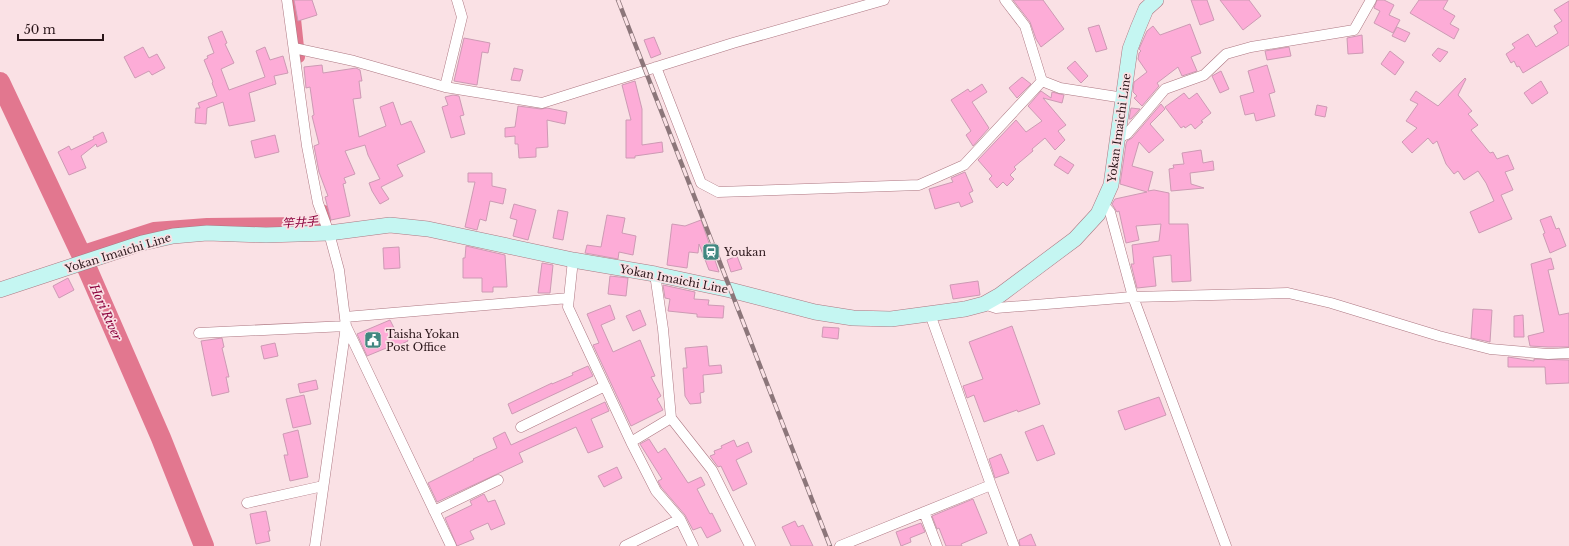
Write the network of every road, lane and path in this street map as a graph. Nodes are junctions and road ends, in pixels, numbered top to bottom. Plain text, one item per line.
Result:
1 (287, 0) edge
2 (457, 0) edge
3 (884, 0) edge
4 (1005, 0) edge
5 (1156, 0) edge
6 (1371, 0) edge
7 (294, 48) junction
8 (656, 67) junction
9 (1042, 81) junction
10 (445, 87) junction
11 (1124, 98) junction
12 (1119, 137) junction
13 (1103, 204) junction
14 (328, 233) junction
15 (573, 260) junction
16 (655, 274) junction
17 (0, 290) edge
18 (1133, 297) junction
19 (569, 298) junction
20 (984, 304) junction
21 (930, 314) junction
22 (346, 321) junction
23 (199, 333) dead end
24 (1569, 353) edge
25 (605, 386) junction
26 (671, 418) junction
27 (521, 427) dead end
28 (631, 442) junction
29 (498, 480) dead end
30 (991, 485) junction
31 (323, 486) junction
32 (247, 503) dead end
33 (434, 511) junction
34 (924, 512) junction
35 (680, 519) junction
36 (315, 546) edge
37 (451, 546) edge
38 (625, 546) edge
39 (693, 546) edge
40 (750, 546) edge
41 (840, 546) edge
42 (937, 546) edge
43 (1014, 546) edge
44 (1226, 546) edge

1 - 7 street
2 - 10 street
3 - 8 street
4 - 9 street
5 - 11 main road, Yokan Imaichi Line
6 - 12 street
7 - 10 street
7 - 14 street
8 - 9 street
8 - 10 street
9 - 11 street
11 - 12 main road, Yokan Imaichi Line
12 - 13 main road, Yokan Imaichi Line
13 - 18 street
13 - 20 main road, Yokan Imaichi Line
14 - 15 main road, Yokan Imaichi Line
14 - 17 main road, Yokan Imaichi Line
14 - 22 street
15 - 16 main road, Yokan Imaichi Line
15 - 19 street
16 - 21 main road, Yokan Imaichi Line
16 - 26 street
18 - 20 street
18 - 24 street
18 - 44 street
19 - 22 street
19 - 25 street
20 - 21 main road, Yokan Imaichi Line
21 - 30 street
22 - 23 street
22 - 31 street
22 - 33 street
25 - 27 street
25 - 28 street
26 - 28 street
26 - 40 street
28 - 35 street
29 - 33 street
30 - 34 street
30 - 43 street
31 - 32 street
31 - 36 street
33 - 37 street
34 - 41 street
34 - 42 street
35 - 38 street
35 - 39 street

